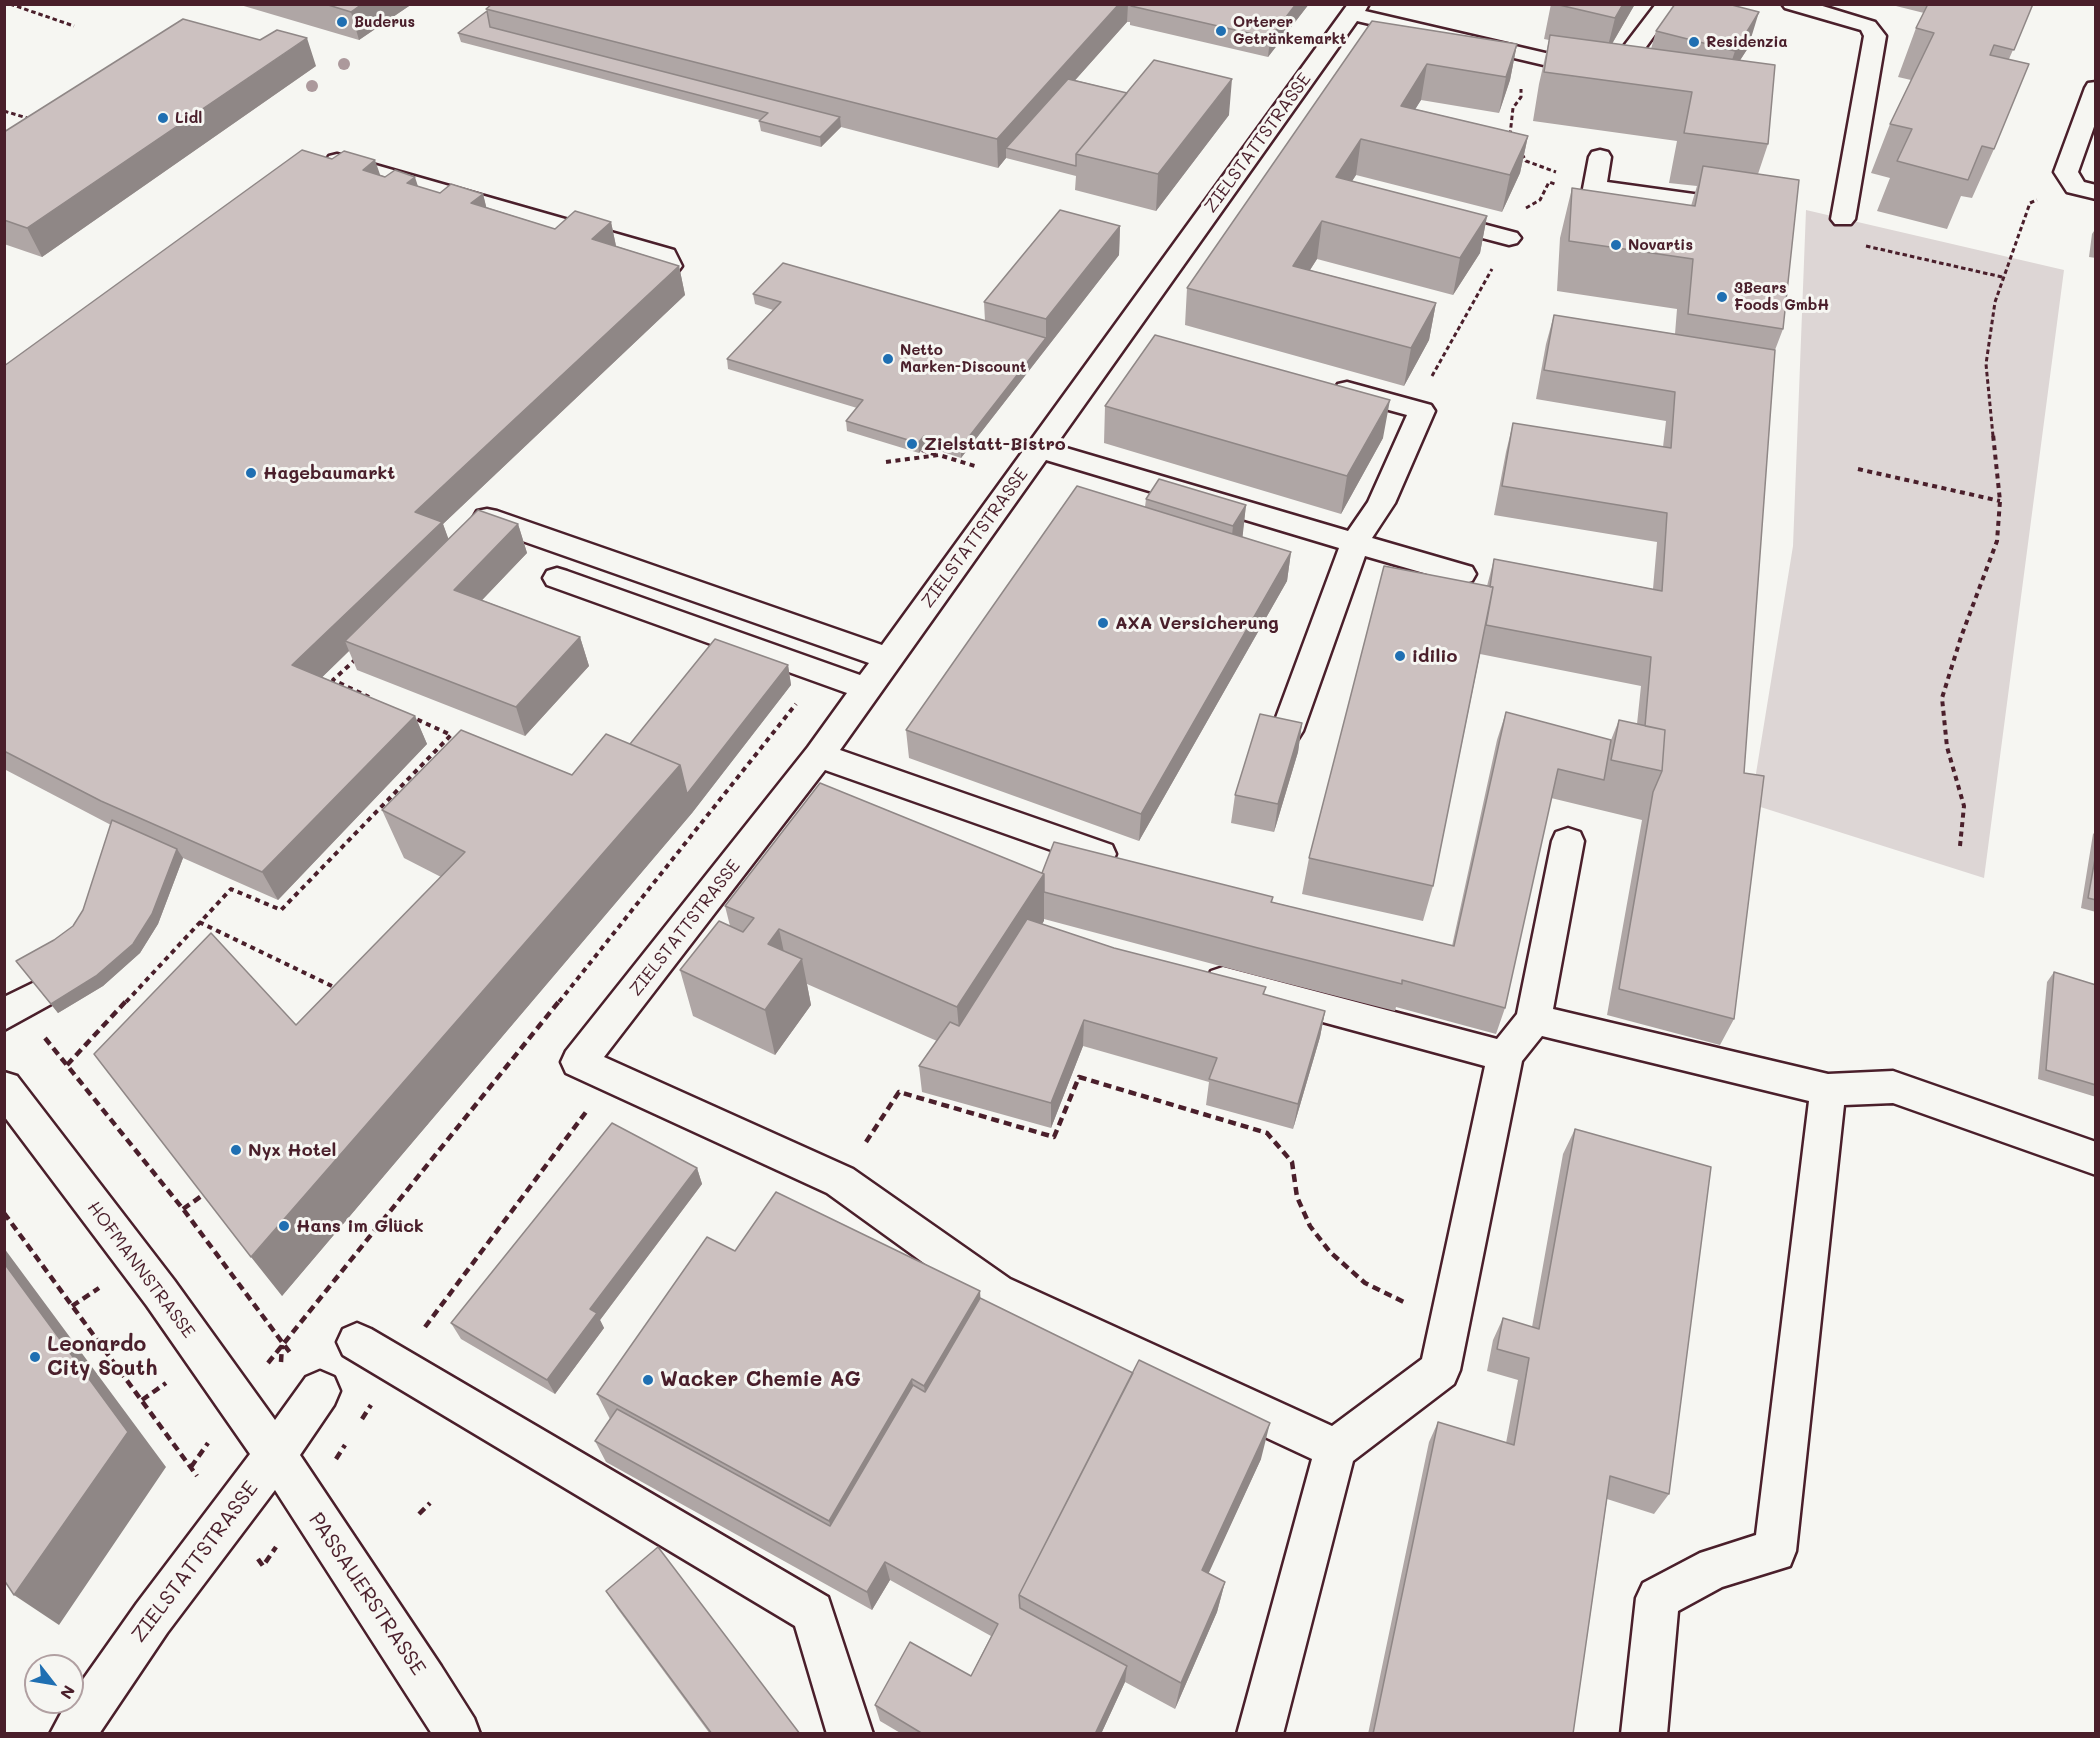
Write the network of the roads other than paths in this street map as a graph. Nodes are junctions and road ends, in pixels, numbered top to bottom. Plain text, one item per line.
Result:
1 (1667, 4) edge
2 (1792, 4) edge
3 (1355, 9) edge
4 (2096, 88) edge
5 (1600, 157) dead end
6 (313, 159) edge
7 (2085, 189) edge
8 (1757, 210) edge
9 (1420, 215) edge
10 (1843, 219) road end
11 (1509, 237) road end
12 (652, 285) edge
13 (1322, 383) edge
14 (1039, 449) junction
15 (487, 518) edge
16 (1355, 543) junction
17 (1462, 574) dead end
18 (557, 578) dead end
19 (889, 659) junction
20 (867, 689) junction
21 (1287, 731) edge
22 (819, 755) junction
23 (1568, 841) dead end
24 (1100, 854) edge
25 (1193, 973) edge
26 (1534, 1018) junction
27 (1505, 1056) junction
28 (4, 1087) edge
29 (1828, 1090) junction
30 (2096, 1159) edge
31 (357, 1342) dead end
32 (320, 1391) dead end
33 (1335, 1449) junction
34 (276, 1454) junction
35 (72, 1734) edge
36 (458, 1734) edge
37 (850, 1734) edge
38 (1260, 1734) edge
39 (1644, 1734) edge

1 - 3 street
2 - 10 street
3 - 14 street, ZIELSTATTSTRASSE
4 - 7 street
5 - 8 street
6 - 12 street
9 - 11 street
13 - 16 street
14 - 16 street
14 - 19 street, ZIELSTATTSTRASSE
15 - 19 street
16 - 17 street
16 - 21 street
18 - 20 street
19 - 20 street, ZIELSTATTSTRASSE
20 - 22 street, ZIELSTATTSTRASSE
22 - 24 street
22 - 33 street, ZIELSTATTSTRASSE
23 - 26 street
25 - 27 street
26 - 27 street
26 - 29 street
27 - 33 street
28 - 34 street, HOFMANNSTRASSE
29 - 30 street
29 - 39 street
31 - 37 street
32 - 34 street, ZIELSTATTSTRASSE
33 - 38 street
34 - 35 street, ZIELSTATTSTRASSE
34 - 36 street, PASSAUERSTRASSE

